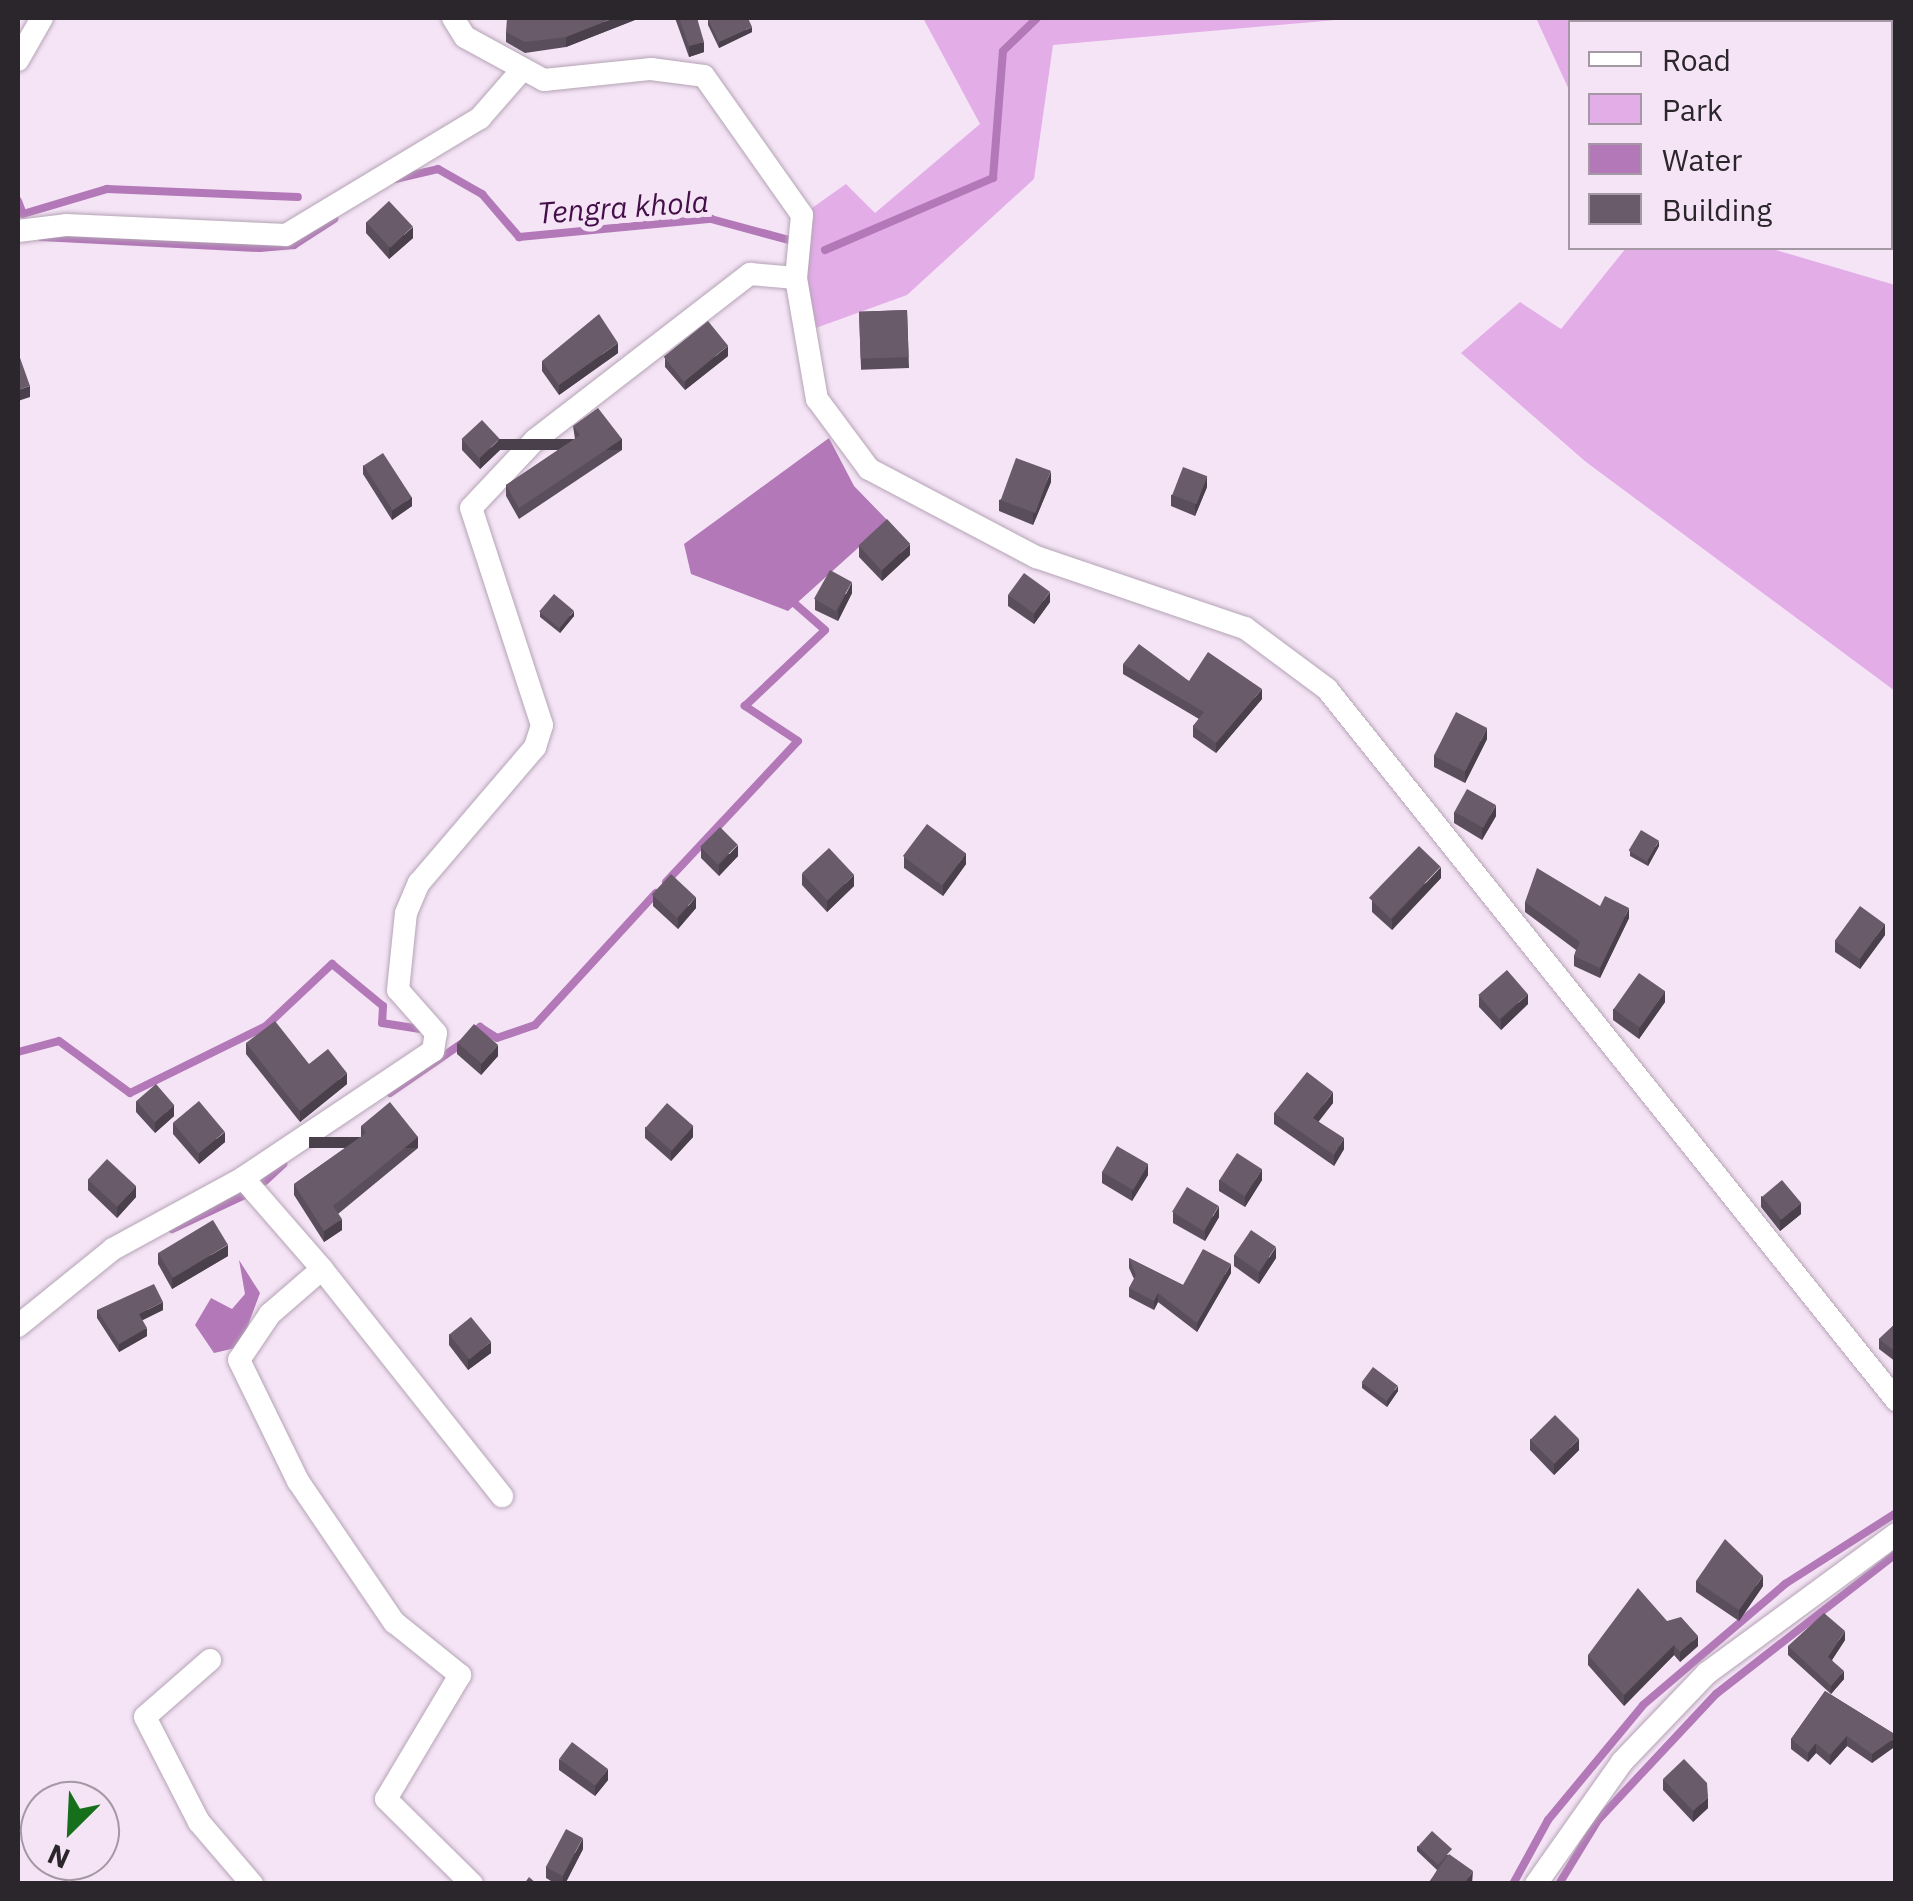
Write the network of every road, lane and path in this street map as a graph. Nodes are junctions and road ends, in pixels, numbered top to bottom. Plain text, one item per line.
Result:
1 (42, 18) edge
2 (453, 18) edge
3 (18, 60) edge
4 (521, 72) junction
5 (18, 231) edge
6 (796, 278) junction
7 (243, 1178) junction
8 (322, 1269) junction
9 (18, 1326) edge
10 (1896, 1400) edge
11 (502, 1496) dead end
12 (1896, 1534) edge
13 (210, 1660) dead end
14 (252, 1884) edge
15 (472, 1884) edge
16 (1536, 1884) edge

1 - 3 street
2 - 4 street
4 - 5 street
4 - 6 street
6 - 7 street
6 - 10 street
7 - 8 street
7 - 9 street
8 - 11 street
8 - 15 street
12 - 16 street
13 - 14 street

